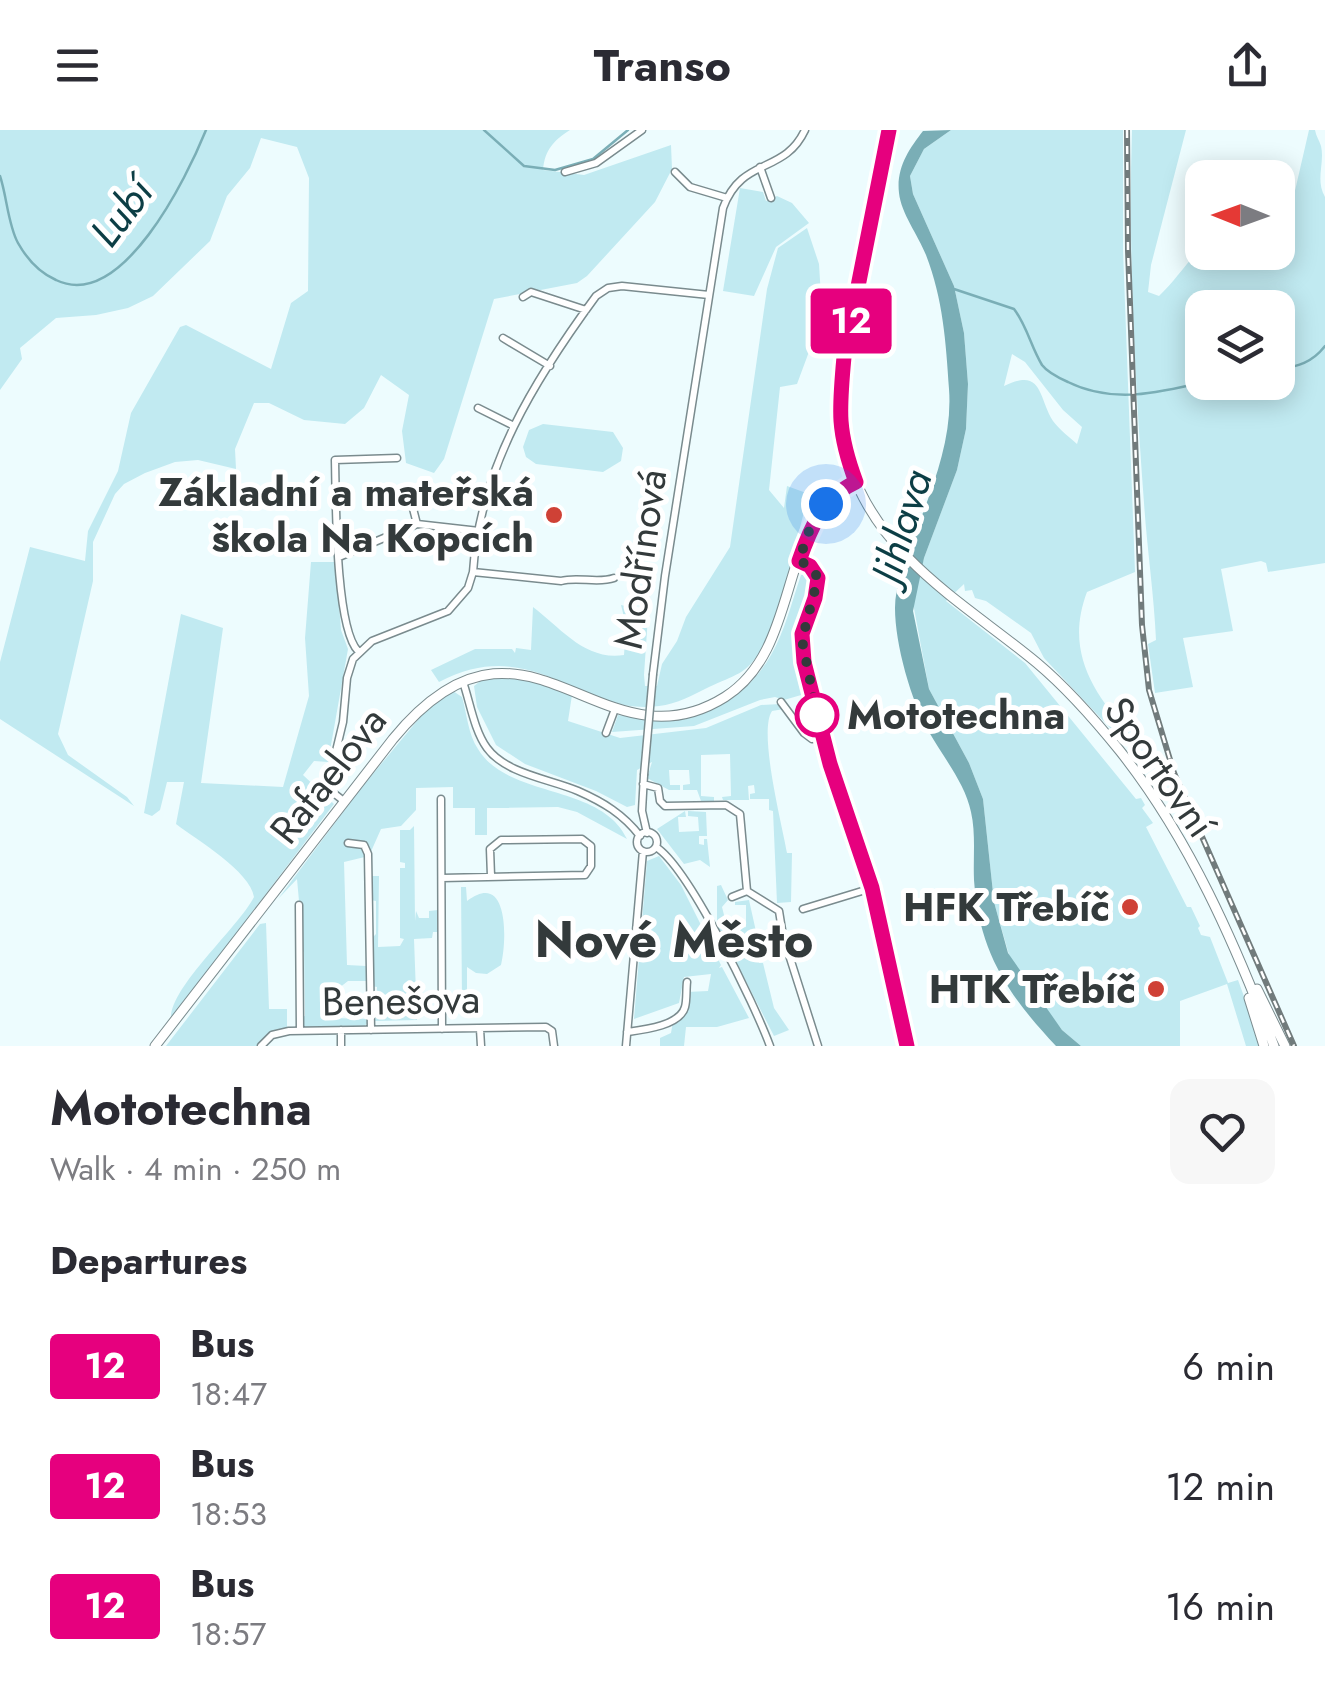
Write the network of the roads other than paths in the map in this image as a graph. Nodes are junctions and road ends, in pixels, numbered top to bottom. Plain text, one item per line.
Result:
1 (642, 130) edge
2 (889, 130) edge
3 (803, 131) edge
4 (760, 167) junction
5 (565, 172) dead end
6 (675, 172) dead end
7 (726, 198) junction
8 (771, 198) dead end
9 (709, 295) junction
10 (523, 297) dead end
11 (586, 310) junction
12 (503, 338) dead end
13 (550, 366) junction
14 (478, 408) dead end
15 (512, 425) junction
16 (397, 458) dead end
17 (851, 484) junction
18 (408, 493) dead end
19 (417, 524) junction
20 (479, 531) junction
21 (339, 557) junction
22 (799, 561) junction
23 (473, 572) junction
24 (614, 578) dead end
25 (358, 651) junction
26 (463, 680) junction
27 (780, 702) dead end
28 (615, 709) junction
29 (606, 733) dead end
30 (822, 735) junction
31 (643, 784) junction
32 (441, 799) dead end
33 (345, 802) junction
34 (642, 812) junction
35 (624, 817) junction
36 (643, 834) junction
37 (348, 842) dead end
38 (656, 847) junction
39 (643, 851) junction
40 (490, 876) junction
41 (442, 878) junction
42 (872, 888) junction
43 (748, 891) junction
44 (732, 898) dead end
45 (298, 905) dead end
46 (803, 909) dead end
47 (1238, 957) junction
48 (687, 982) dead end
49 (442, 1029) junction
50 (480, 1029) junction
51 (341, 1030) junction
52 (371, 1030) junction
53 (300, 1031) junction
54 (626, 1032) junction
55 (156, 1046) edge
56 (261, 1046) edge
57 (341, 1046) edge
58 (480, 1046) edge
59 (554, 1046) edge
60 (626, 1046) edge
61 (770, 1046) edge
62 (818, 1046) edge
63 (908, 1046) edge
64 (1264, 1046) edge
65 (1274, 1046) edge
66 (1285, 1046) edge

1 - 5 street
2 - 17 main road, Sportovní
3 - 4 street
4 - 7 street
4 - 8 street
6 - 7 street
7 - 9 street, Modřínová
9 - 11 street
9 - 31 street, Modřínová, bridge
10 - 11 street
11 - 13 street
12 - 13 street
13 - 15 street
14 - 15 street
15 - 20 street
16 - 21 street
17 - 22 main road, Rafaelova
17 - 47 main road, Sportovní
18 - 19 street
19 - 20 street
19 - 21 street
20 - 23 street
21 - 25 street
22 - 28 main road, Rafaelova
22 - 30 street
23 - 24 street
23 - 25 street
25 - 33 street
26 - 28 main road, Rafaelova
26 - 33 main road, Rafaelova
26 - 35 street
27 - 30 street
28 - 29 street
30 - 42 street
31 - 34 street, Modřínová
31 - 43 street
32 - 41 street
33 - 55 main road, Rafaelova
34 - 35 street
34 - 36 street, Modřínová
35 - 36 street
36 - 38 street
36 - 39 street
37 - 52 street
38 - 39 street
38 - 61 street
39 - 54 street
40 - 40 street
40 - 41 street
41 - 49 street
42 - 46 street
42 - 63 street
43 - 44 street
43 - 62 street
45 - 53 street
47 - 64 main road
47 - 65 main road, Sportovní
47 - 66 main road
48 - 54 street
49 - 50 street, Benešova
49 - 52 street, Benešova
50 - 58 street
50 - 59 street, Benešova
51 - 52 street, Benešova
51 - 53 street, Benešova
51 - 57 street
53 - 56 street, Benešova
54 - 60 street

